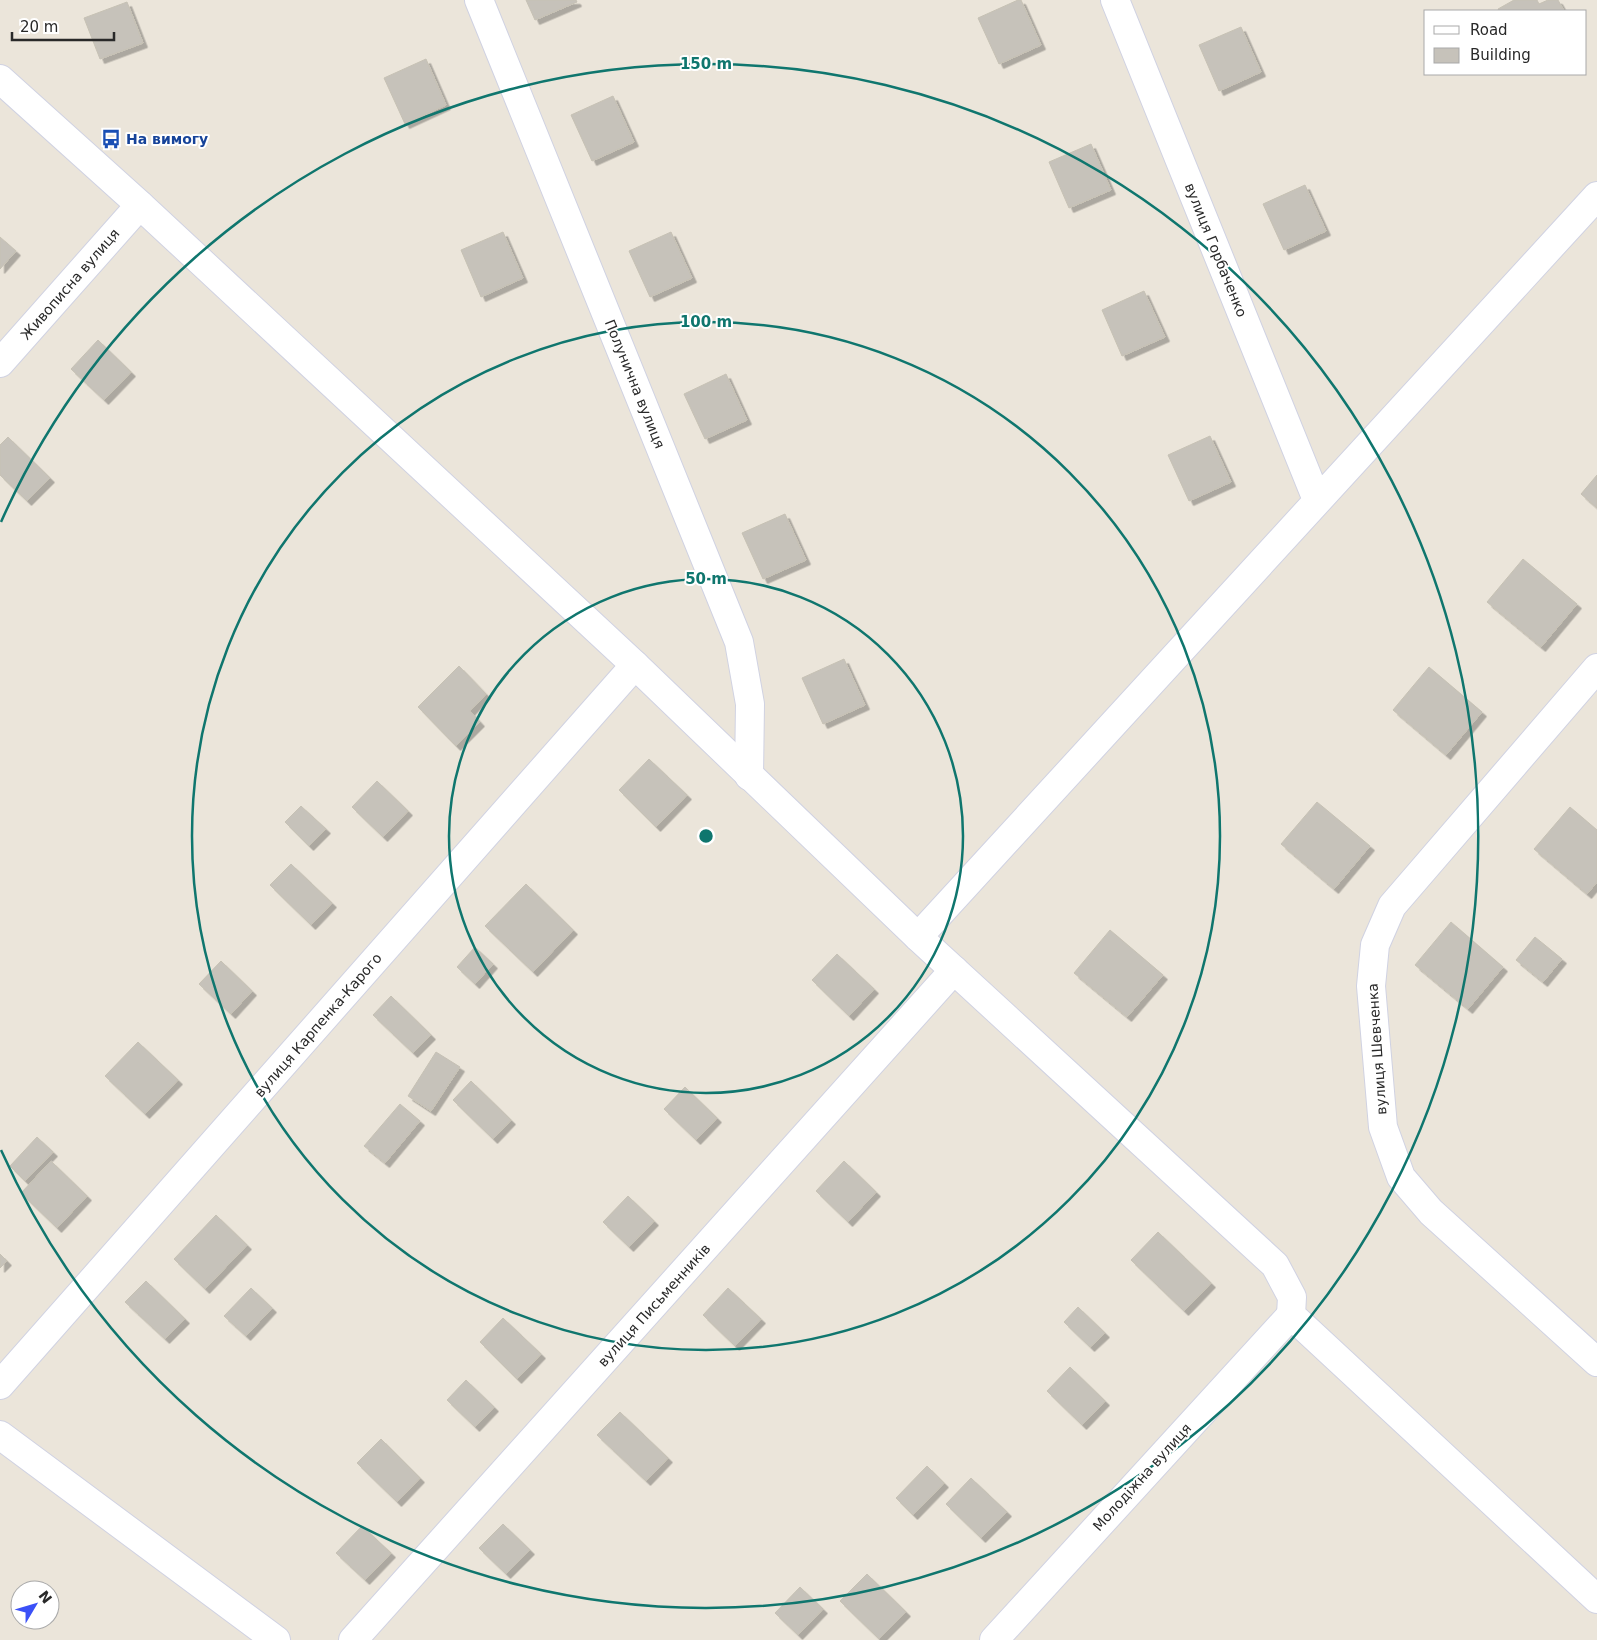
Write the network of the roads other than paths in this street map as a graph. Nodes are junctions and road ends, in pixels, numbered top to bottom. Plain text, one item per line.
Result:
1 (479, 0) edge
2 (1114, 0) edge
3 (0, 79) edge
4 (1597, 196) edge
5 (140, 205) junction
6 (0, 363) edge
7 (1318, 500) junction
8 (635, 665) junction
9 (1597, 668) edge
10 (750, 776) junction
11 (918, 937) junction
12 (954, 970) junction
13 (1291, 1314) junction
14 (1597, 1362) edge
15 (0, 1385) edge
16 (0, 1435) edge
17 (1594, 1591) edge
18 (276, 1640) edge
19 (353, 1640) edge
20 (994, 1640) edge

1 - 10 street, Полунична вулиця
2 - 7 street, вулиця Горбаченко
3 - 5 street
4 - 7 street
5 - 6 street, Живописна вулиця
5 - 8 street
7 - 11 street
8 - 10 street
8 - 15 street, вулиця Карпенка-Карого
9 - 14 street, вулиця Шевченка
10 - 11 street
11 - 12 street
12 - 13 street
12 - 19 street, вулиця Письменників
13 - 17 street
13 - 20 street, Молодіжна вулиця
16 - 18 street

